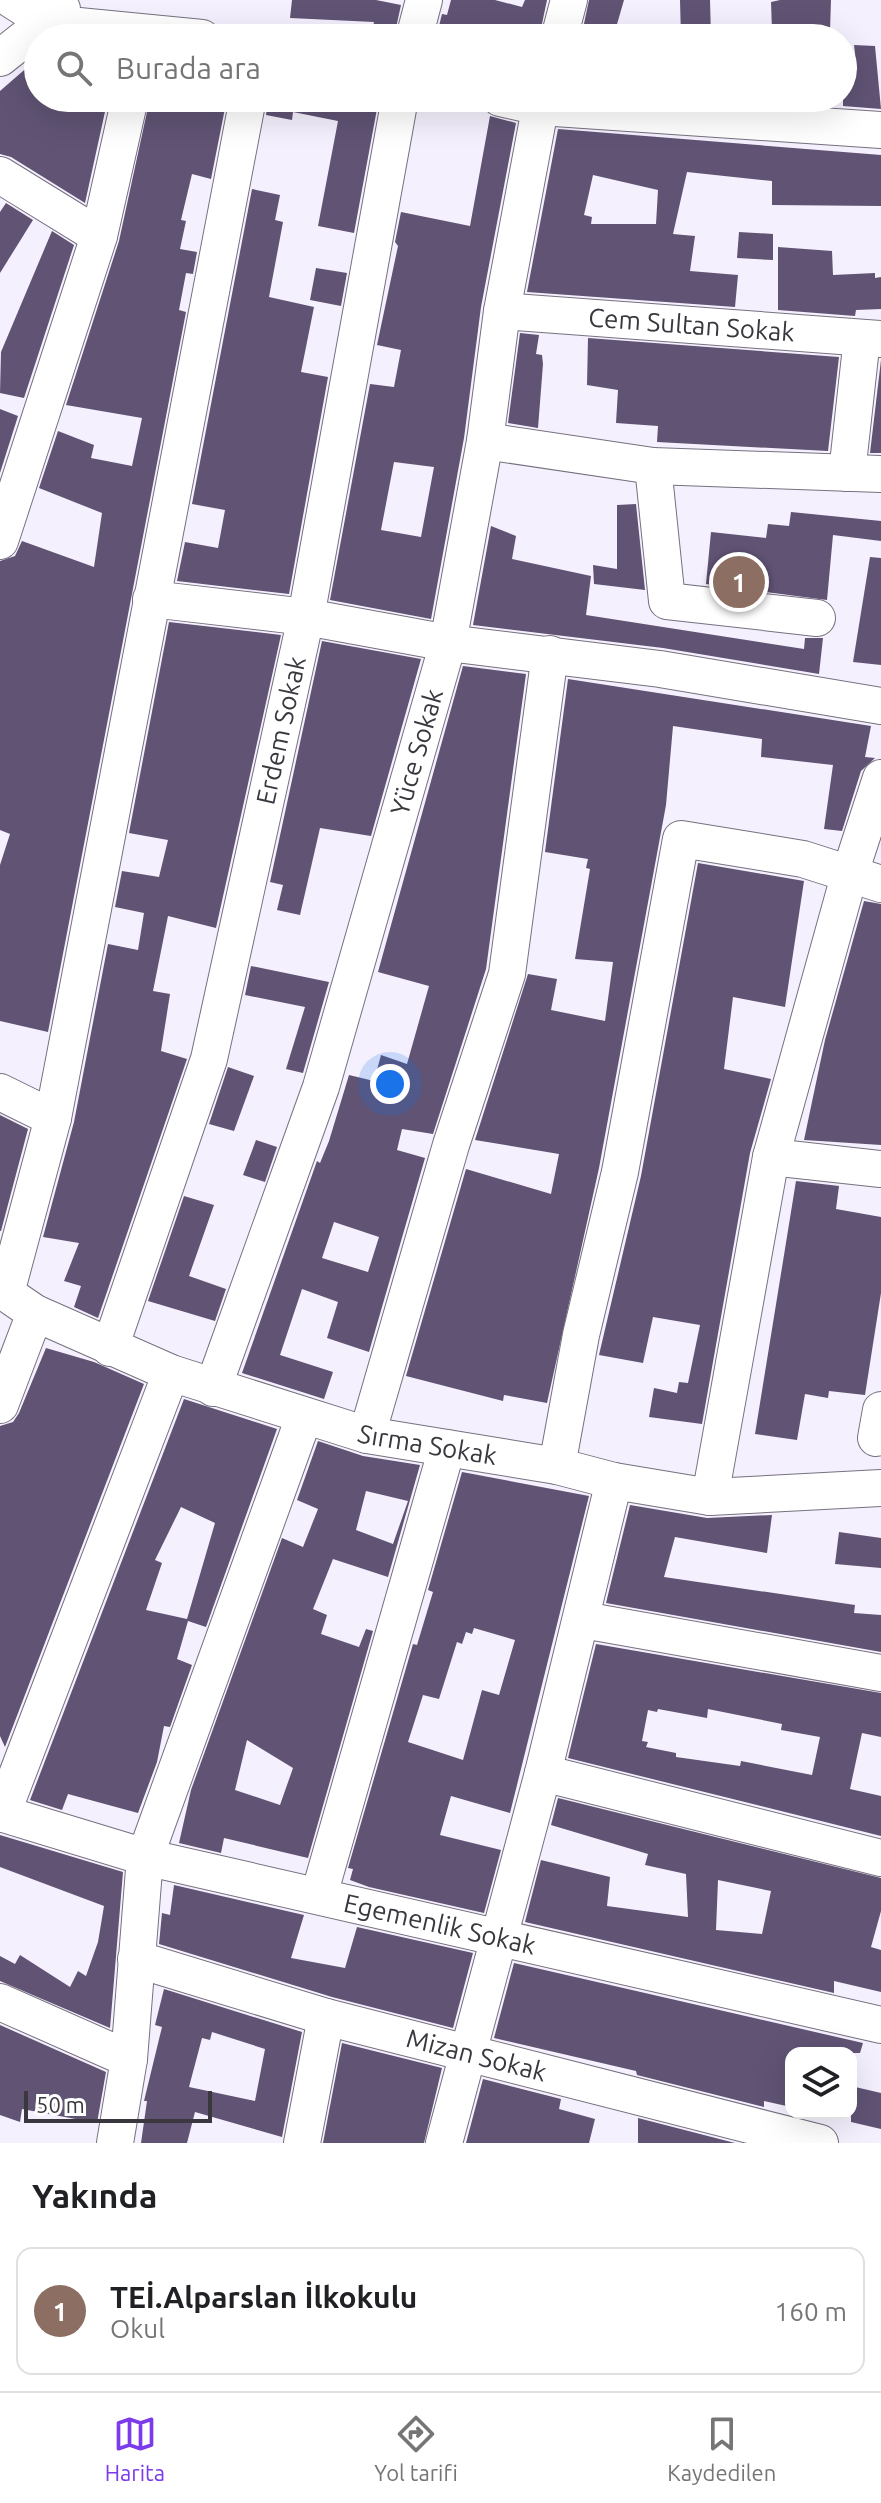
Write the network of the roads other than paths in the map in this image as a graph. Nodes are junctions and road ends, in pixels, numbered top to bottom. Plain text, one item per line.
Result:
1 (12, 0) edge
2 (424, 0) edge
3 (569, 0) edge
4 (60, 11) edge
5 (43, 24) edge
6 (106, 24) edge
7 (418, 24) edge
8 (563, 24) edge
9 (24, 39) edge
10 (0, 58) edge
11 (127, 112) edge
12 (245, 112) edge
13 (397, 112) edge
14 (539, 112) edge
15 (654, 112) edge
16 (881, 130) edge
17 (2, 179) edge
18 (99, 236) junction
19 (502, 311) junction
20 (872, 338) edge
21 (485, 441) junction
22 (653, 466) junction
23 (864, 474) edge
24 (0, 541) edge
25 (151, 599) junction
26 (306, 617) junction
27 (817, 618) dead end
28 (448, 643) junction
29 (550, 654) junction
30 (881, 706) edge
31 (881, 778) edge
32 (865, 880) edge
33 (0, 1092) edge
34 (53, 1118) junction
35 (771, 1157) junction
36 (881, 1169) edge
37 (14, 1298) edge
38 (110, 1348) junction
39 (171, 1373) junction
40 (213, 1388) junction
41 (0, 1405) edge
42 (304, 1417) junction
43 (367, 1435) junction
44 (447, 1448) junction
45 (557, 1466) junction
46 (614, 1481) junction
47 (881, 1488) edge
48 (710, 1497) junction
49 (583, 1620) junction
50 (881, 1673) edge
51 (543, 1773) junction
52 (1, 1814) edge
53 (145, 1857) junction
54 (881, 1858) edge
55 (319, 1895) junction
56 (500, 1936) junction
57 (136, 1959) junction
58 (0, 2002) edge
59 (326, 2017) junction
60 (881, 2025) edge
61 (466, 2053) junction
62 (129, 2059) junction
63 (115, 2143) edge
64 (302, 2143) edge
65 (444, 2143) edge
66 (820, 2143) edge

1 - 4 street
2 - 7 street
3 - 8 street
4 - 5 street
4 - 6 street
9 - 10 street
11 - 18 street
12 - 25 street
13 - 26 street, Erdem Sokak
14 - 19 street, Yüce Sokak
15 - 16 street
17 - 18 street
18 - 24 street
19 - 20 street, Cem Sultan Sokak
19 - 21 street, Yüce Sokak
20 - 23 street
21 - 22 street
21 - 28 street, Yüce Sokak
22 - 23 street
22 - 27 street
25 - 26 street
25 - 34 street
26 - 28 street
26 - 38 street, Erdem Sokak
28 - 29 street
28 - 40 street, Yüce Sokak
29 - 30 street
29 - 43 street
31 - 32 street
32 - 35 street
32 - 45 street
33 - 34 street
34 - 37 street
35 - 36 street
35 - 48 street
37 - 38 street, Sırma Sokak
37 - 41 street
38 - 39 street, Sırma Sokak
39 - 40 street, Sırma Sokak
39 - 52 street
40 - 42 street, Sırma Sokak
42 - 43 street, Sırma Sokak
42 - 53 street
43 - 44 street, Sırma Sokak
44 - 45 street, Sırma Sokak
44 - 55 street
45 - 46 street, Sırma Sokak
46 - 48 street, Sırma Sokak
46 - 49 street
47 - 48 street, Sırma Sokak
49 - 50 street
49 - 51 street
51 - 54 street
51 - 56 street
52 - 53 street, Egemenlik Sokak
53 - 55 street, Egemenlik Sokak
53 - 57 street
55 - 56 street, Egemenlik Sokak
56 - 60 street, Egemenlik Sokak
56 - 61 street
57 - 59 street, Mizan Sokak
57 - 62 street
58 - 62 street
59 - 61 street, Mizan Sokak
59 - 64 street
61 - 65 street
61 - 66 street, Mizan Sokak
62 - 63 street

